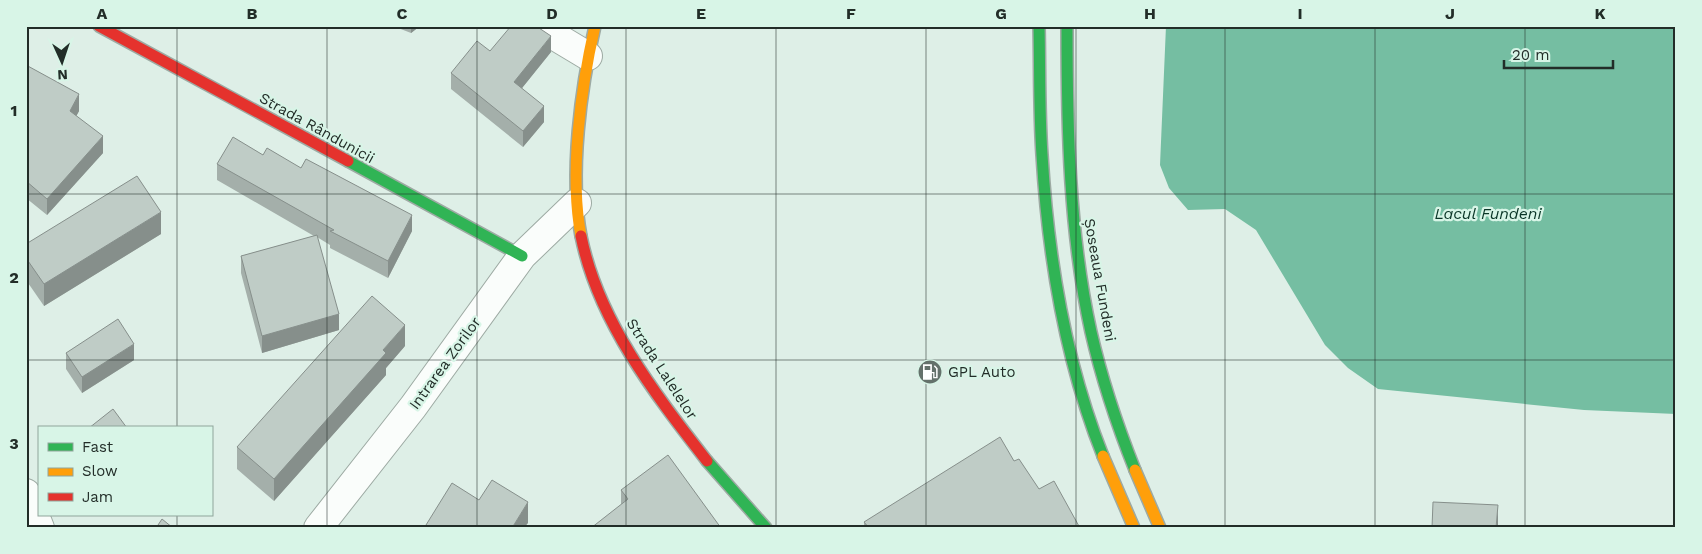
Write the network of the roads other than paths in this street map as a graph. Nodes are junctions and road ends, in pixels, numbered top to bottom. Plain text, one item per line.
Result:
1 (98, 26) edge
2 (538, 26) edge
3 (595, 26) edge
4 (1039, 26) edge
5 (1067, 26) edge
6 (588, 56) junction
7 (577, 203) junction
8 (522, 256) junction
9 (26, 493) edge
10 (40, 528) edge
11 (318, 528) edge
12 (766, 528) edge
13 (1134, 528) edge
14 (1160, 528) edge

1 - 8 street, Strada Rândunicii
2 - 6 street
3 - 6 street, Strada Lalelelor
4 - 13 street
5 - 14 street, Șoseaua Fundeni
6 - 7 street, Strada Lalelelor
7 - 8 street, Intrarea Zorilor
7 - 12 street, Strada Lalelelor
8 - 11 street, Intrarea Zorilor
9 - 10 street

